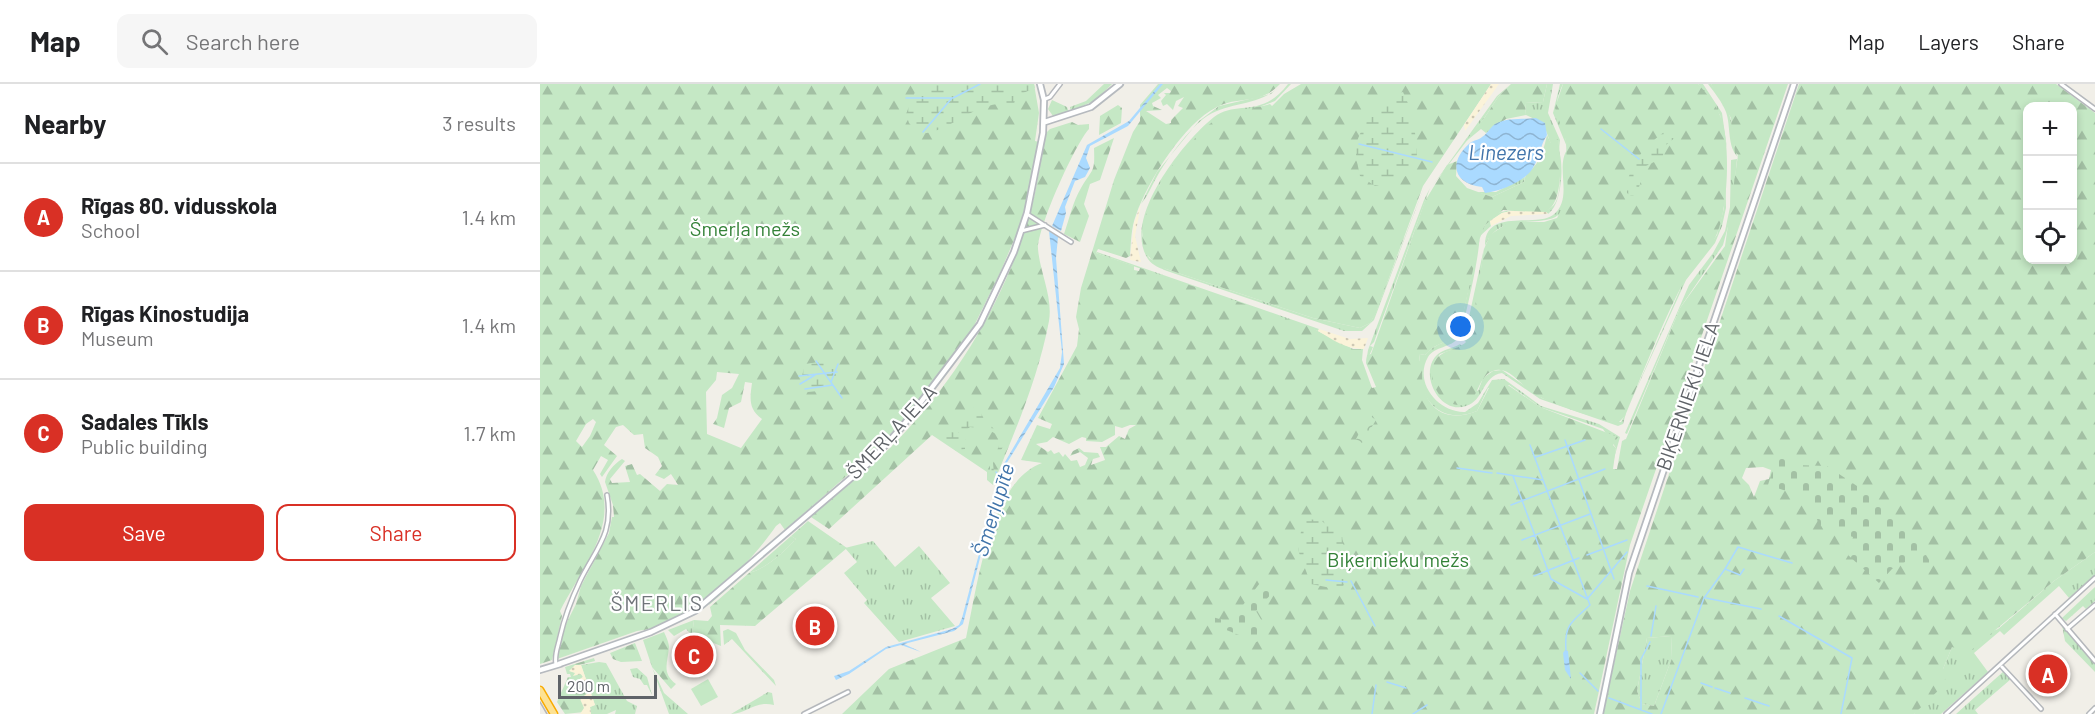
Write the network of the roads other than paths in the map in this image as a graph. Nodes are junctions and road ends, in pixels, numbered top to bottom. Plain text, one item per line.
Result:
1 (1040, 84) edge
2 (1060, 84) edge
3 (1120, 84) edge
4 (1794, 84) edge
5 (2061, 84) edge
6 (1044, 100) junction
7 (2095, 109) edge
8 (1045, 122) junction
9 (1027, 213) junction
10 (1045, 225) junction
11 (1021, 231) junction
12 (1071, 242) dead end
13 (607, 495) dead end
14 (2095, 578) edge
15 (2095, 605) edge
16 (2055, 614) junction
17 (2067, 629) junction
18 (2095, 661) edge
19 (558, 664) junction
20 (2002, 668) dead end
21 (540, 670) edge
22 (540, 690) edge
23 (848, 692) dead end
24 (2095, 708) edge
25 (2042, 709) dead end
26 (554, 714) edge
27 (804, 714) edge
28 (1600, 714) edge
29 (1946, 714) edge
30 (2089, 714) edge

1 - 6 street, ŠMERĻA IELA
2 - 6 street
3 - 8 street
4 - 28 street, BIĶERNIEKU IELA
5 - 7 street
6 - 8 street, ŠMERĻA IELA
8 - 9 street, ŠMERĻA IELA
9 - 10 street
9 - 11 street, ŠMERĻA IELA
10 - 11 street
10 - 12 street
11 - 19 street, ŠMERĻA IELA
13 - 19 street
14 - 16 street
15 - 17 street
16 - 17 street
16 - 29 street
17 - 18 street
19 - 21 street, ŠMERĻA IELA
20 - 25 street
22 - 26 highway
23 - 27 street
24 - 30 street

